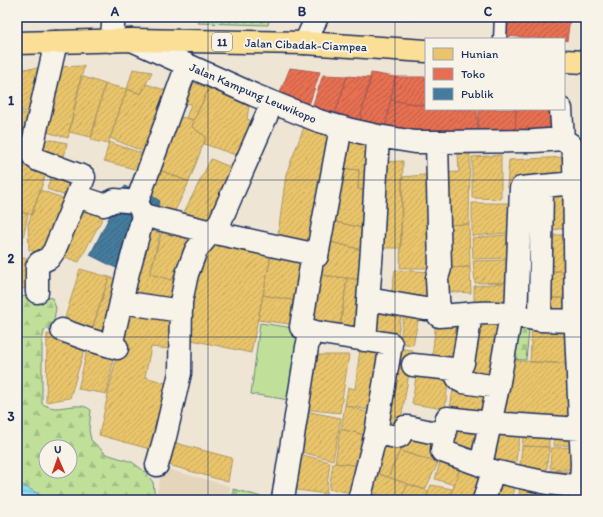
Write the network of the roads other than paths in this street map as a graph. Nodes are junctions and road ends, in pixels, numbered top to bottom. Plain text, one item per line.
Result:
1 (114, 17) edge
2 (317, 17) edge
3 (501, 17) edge
4 (500, 38) edge
5 (132, 40) junction
6 (111, 41) junction
7 (17, 42) edge
8 (56, 42) junction
9 (305, 43) junction
10 (425, 51) edge
11 (565, 62) edge
12 (586, 62) edge
13 (186, 65) junction
14 (272, 103) junction
15 (561, 110) edge
16 (341, 127) junction
17 (378, 136) junction
18 (563, 139) junction
19 (437, 142) junction
20 (575, 183) junction
21 (542, 186) junction
22 (77, 196) junction
23 (140, 209) junction
24 (211, 232) junction
25 (317, 256) dead end
26 (37, 292) dead end
27 (368, 299) junction
28 (121, 302) junction
29 (438, 308) junction
30 (181, 311) junction
31 (471, 314) junction
32 (514, 316) junction
33 (540, 320) junction
34 (576, 321) junction
35 (62, 330) dead end
36 (314, 332) junction
37 (365, 340) junction
38 (412, 365) dead end
39 (457, 371) junction
40 (498, 387) junction
41 (490, 423) junction
42 (580, 429) junction
43 (376, 433) junction
44 (445, 435) junction
45 (157, 465) dead end
46 (487, 468) junction
47 (581, 493) edge
48 (283, 498) dead end
49 (359, 500) edge
50 (484, 500) edge

1 - 6 street
2 - 9 street
3 - 4 lane
5 - 6 highway, Jalan Cibadak-Ciampea / 11
5 - 9 highway, Jalan Cibadak-Ciampea / 11
5 - 13 street, Jalan Kampung Leuwikopo
6 - 8 highway, Jalan Cibadak-Ciampea / 11
7 - 8 highway, Jalan Cibadak-Ciampea / 11
8 - 22 street
9 - 10 highway, Jalan Cibadak-Ciampea / 11
11 - 12 highway
13 - 14 street, Jalan Kampung Leuwikopo
13 - 23 street
14 - 16 street, Jalan Kampung Leuwikopo
14 - 24 street
15 - 18 street
16 - 17 street, Jalan Kampung Leuwikopo
16 - 25 street
17 - 19 street, Jalan Kampung Leuwikopo
17 - 27 street
18 - 19 street, Jalan Kampung Leuwikopo
18 - 20 street
19 - 29 street
20 - 21 street
20 - 34 street
21 - 32 street
21 - 33 street
22 - 23 street
22 - 26 street
23 - 24 street
23 - 28 street
24 - 30 street
24 - 36 street
27 - 29 street
27 - 37 street
28 - 30 street
28 - 35 street
29 - 31 street
30 - 45 street
31 - 32 street
31 - 39 street
32 - 33 street
32 - 40 street
33 - 34 street
34 - 42 street
36 - 37 street
36 - 48 street
37 - 43 street
38 - 39 street
39 - 40 street
40 - 41 street
41 - 42 street
41 - 44 street
41 - 46 street
42 - 47 street
43 - 44 street
43 - 49 street
44 - 46 street
46 - 47 street
46 - 50 street

